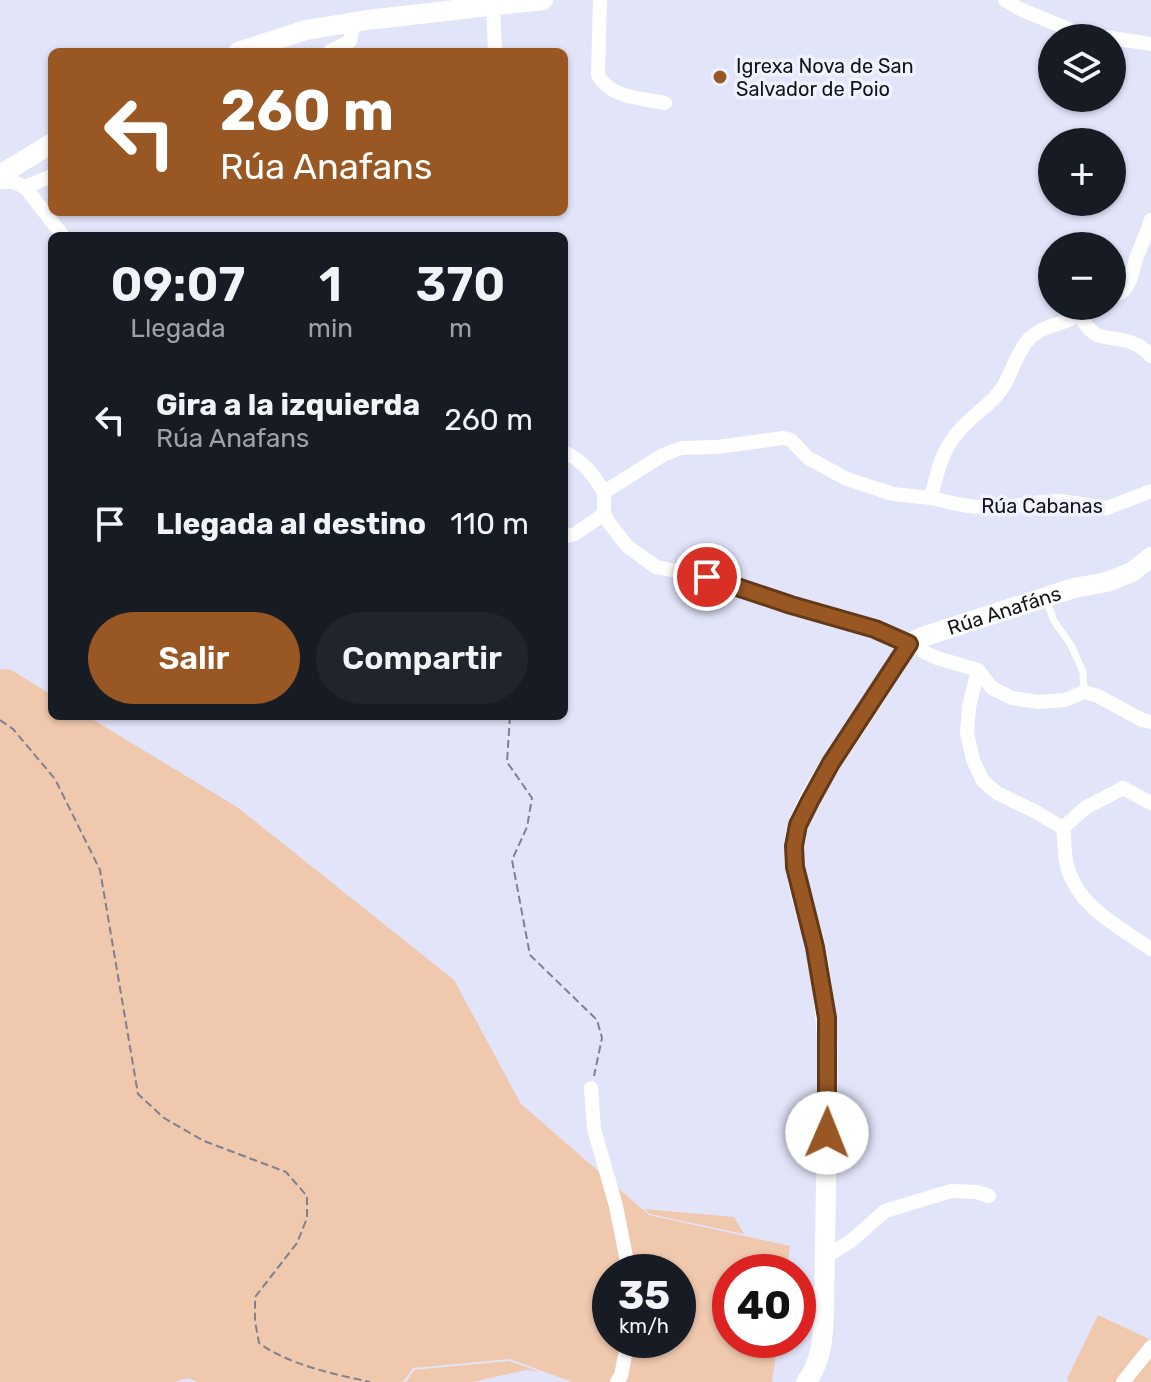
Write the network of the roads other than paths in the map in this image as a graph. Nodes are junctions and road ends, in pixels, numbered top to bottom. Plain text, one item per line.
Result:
1 (543, 0) edge
2 (600, 0) edge
3 (1005, 0) edge
4 (493, 6) junction
5 (354, 22) junction
6 (1056, 24) edge
7 (1126, 40) edge
8 (1151, 44) edge
9 (250, 48) edge
10 (337, 48) edge
11 (495, 48) edge
12 (665, 103) dead end
13 (48, 145) edge
14 (0, 175) edge
15 (48, 178) edge
16 (0, 182) edge
17 (25, 187) junction
18 (1151, 220) edge
19 (60, 232) edge
20 (1126, 288) edge
21 (1064, 320) edge
22 (1086, 320) edge
23 (1151, 356) edge
24 (568, 454) edge
25 (1151, 491) edge
26 (604, 492) junction
27 (931, 498) junction
28 (604, 514) junction
29 (568, 536) edge
30 (1151, 557) edge
31 (1045, 598) junction
32 (909, 644) junction
33 (978, 670) junction
34 (1084, 692) junction
35 (1151, 722) edge
36 (1151, 803) edge
37 (1063, 828) junction
38 (1151, 949) edge
39 (591, 1088) road end
40 (989, 1196) dead end
41 (625, 1254) edge
42 (825, 1257) junction
43 (1151, 1347) edge
44 (624, 1358) edge
45 (617, 1382) edge
46 (806, 1382) edge
47 (1123, 1382) edge

1 - 4 street
2 - 12 street
3 - 6 street
4 - 5 street
4 - 11 street
5 - 9 street
5 - 10 street
7 - 8 street
13 - 14 street
15 - 17 street
16 - 17 street
17 - 19 street
18 - 20 street
21 - 27 street
22 - 23 street
24 - 26 street
25 - 27 street, Rúa Cabanas
26 - 27 street, Rúa Cabanas
26 - 28 street
28 - 29 street
28 - 32 street
30 - 31 street, Rúa Anafáns
31 - 32 street, Rúa Anafáns
31 - 34 lane
32 - 33 street
32 - 42 street
33 - 34 street
33 - 37 street
34 - 35 street
36 - 37 street
37 - 38 street
39 - 41 street
40 - 42 street
42 - 46 street
43 - 47 street
44 - 45 street

